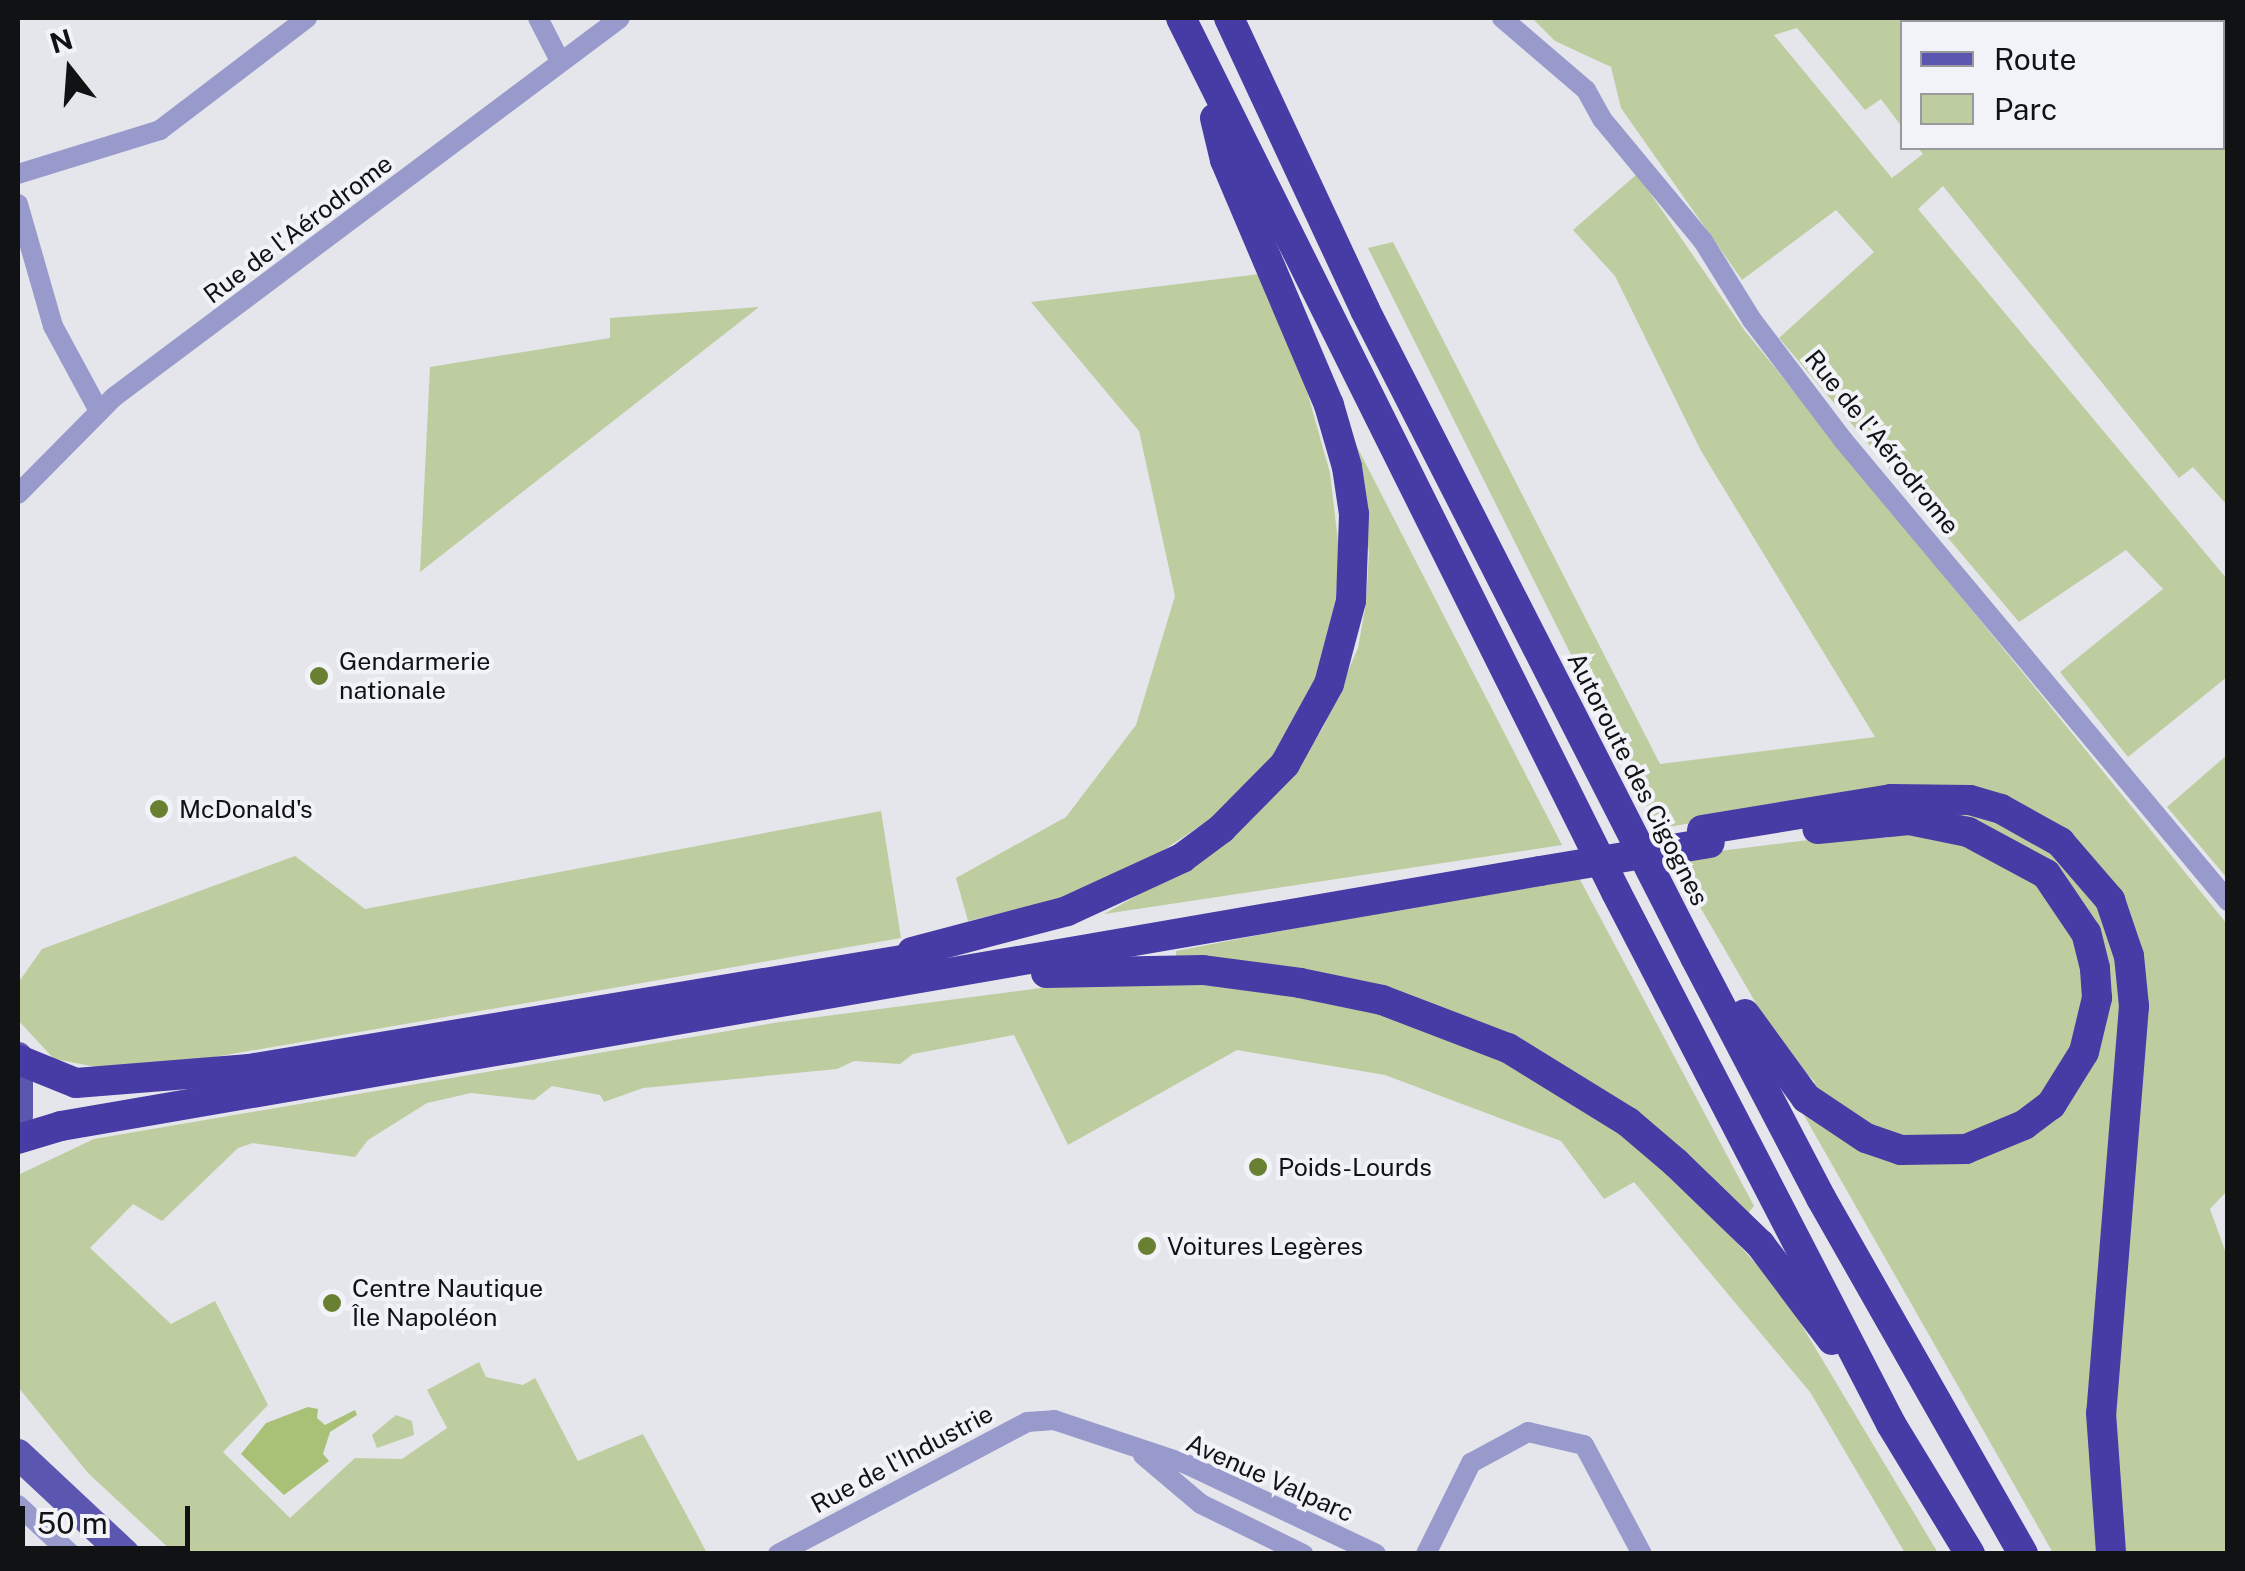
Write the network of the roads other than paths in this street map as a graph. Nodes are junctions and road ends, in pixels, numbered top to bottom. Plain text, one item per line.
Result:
1 (307, 18) edge
2 (538, 18) edge
3 (620, 18) edge
4 (1182, 18) edge
5 (1229, 18) edge
6 (1502, 18) edge
7 (560, 61) junction
8 (1201, 62) junction
9 (18, 174) edge
10 (18, 204) edge
11 (100, 411) junction
12 (18, 494) edge
13 (1706, 836) junction
14 (2228, 900) edge
15 (1695, 956) junction
16 (863, 977) junction
17 (18, 1059) edge
18 (18, 1116) edge
19 (18, 1139) edge
20 (1054, 1420) joint
21 (1891, 1424) junction
22 (18, 1454) edge
23 (1142, 1454) junction
24 (18, 1505) edge
25 (70, 1554) edge
26 (125, 1554) edge
27 (778, 1554) edge
28 (1303, 1554) edge
29 (1376, 1554) edge
30 (1426, 1554) edge
31 (1642, 1554) edge
32 (1970, 1554) edge
33 (2022, 1554) edge
34 (2111, 1554) edge

1 - 9 street
2 - 7 street
3 - 7 street, Rue de l'Aérodrome
4 - 8 highway
5 - 15 highway, Autoroute des Cigognes
6 - 14 street, Rue de l'Aérodrome
7 - 11 street, Rue de l'Aérodrome
8 - 16 highway
8 - 21 highway
10 - 11 street
11 - 12 street, Rue de l'Aérodrome
13 - 15 highway
13 - 16 highway
13 - 34 highway
15 - 33 highway, Autoroute des Cigognes
16 - 17 highway
16 - 19 highway
16 - 21 highway
17 - 18 main road
20 - 23 street, Avenue Valparc
20 - 27 street, Rue de l'Industrie
21 - 32 highway
22 - 26 main road
23 - 28 street, Avenue Valparc
23 - 29 street, Avenue Valparc
24 - 25 street
30 - 31 street

